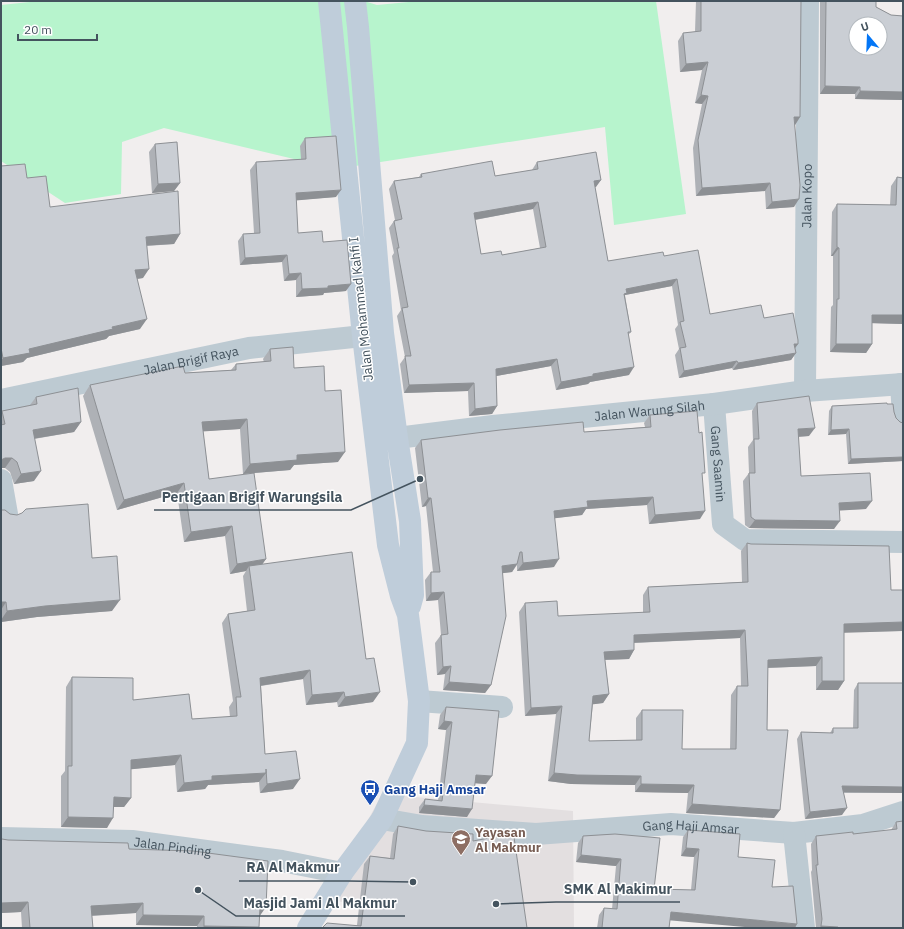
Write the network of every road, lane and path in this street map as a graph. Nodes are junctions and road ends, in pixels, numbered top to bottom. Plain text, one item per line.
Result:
1 (330, 1) edge
2 (355, 1) edge
3 (808, 1) edge
4 (373, 335) junction
5 (902, 384) edge
6 (805, 391) junction
7 (1, 400) edge
8 (714, 404) junction
9 (903, 416) edge
10 (397, 438) junction
11 (1, 480) edge
12 (7, 514) edge
13 (903, 542) edge
14 (408, 615) junction
15 (419, 701) junction
16 (502, 707) dead end
17 (903, 812) edge
18 (382, 819) junction
19 (794, 833) junction
20 (1, 838) edge
21 (342, 874) junction
22 (308, 928) edge
23 (804, 928) edge

1 - 4 main road, Jalan Mohammad Kahfi I
2 - 4 main road, Jalan Mohammad Kahfi I
3 - 6 street, Jalan Kopo
4 - 7 street, Jalan Brigif Raya
4 - 10 main road, Jalan Mohammad Kahfi I
4 - 14 main road, Jalan Mohammad Kahfi I
5 - 6 street, Jalan Warung Silah
5 - 9 street
6 - 8 street, Jalan Warung Silah
8 - 10 street, Jalan Warung Silah
8 - 13 street, Gang Saamin
10 - 14 main road, Jalan Mohammad Kahfi I
11 - 12 street
14 - 15 main road, Jalan Mohammad Kahfi I
15 - 16 street
15 - 18 main road, Jalan Mohammad Kahfi I
17 - 19 street, Gang Haji Amsar
18 - 19 street, Gang Haji Amsar
18 - 21 main road, Jalan Mohammad Kahfi I
19 - 23 street
20 - 21 street, Jalan Pinding
21 - 22 main road, Jalan Mohammad Kahfi I

